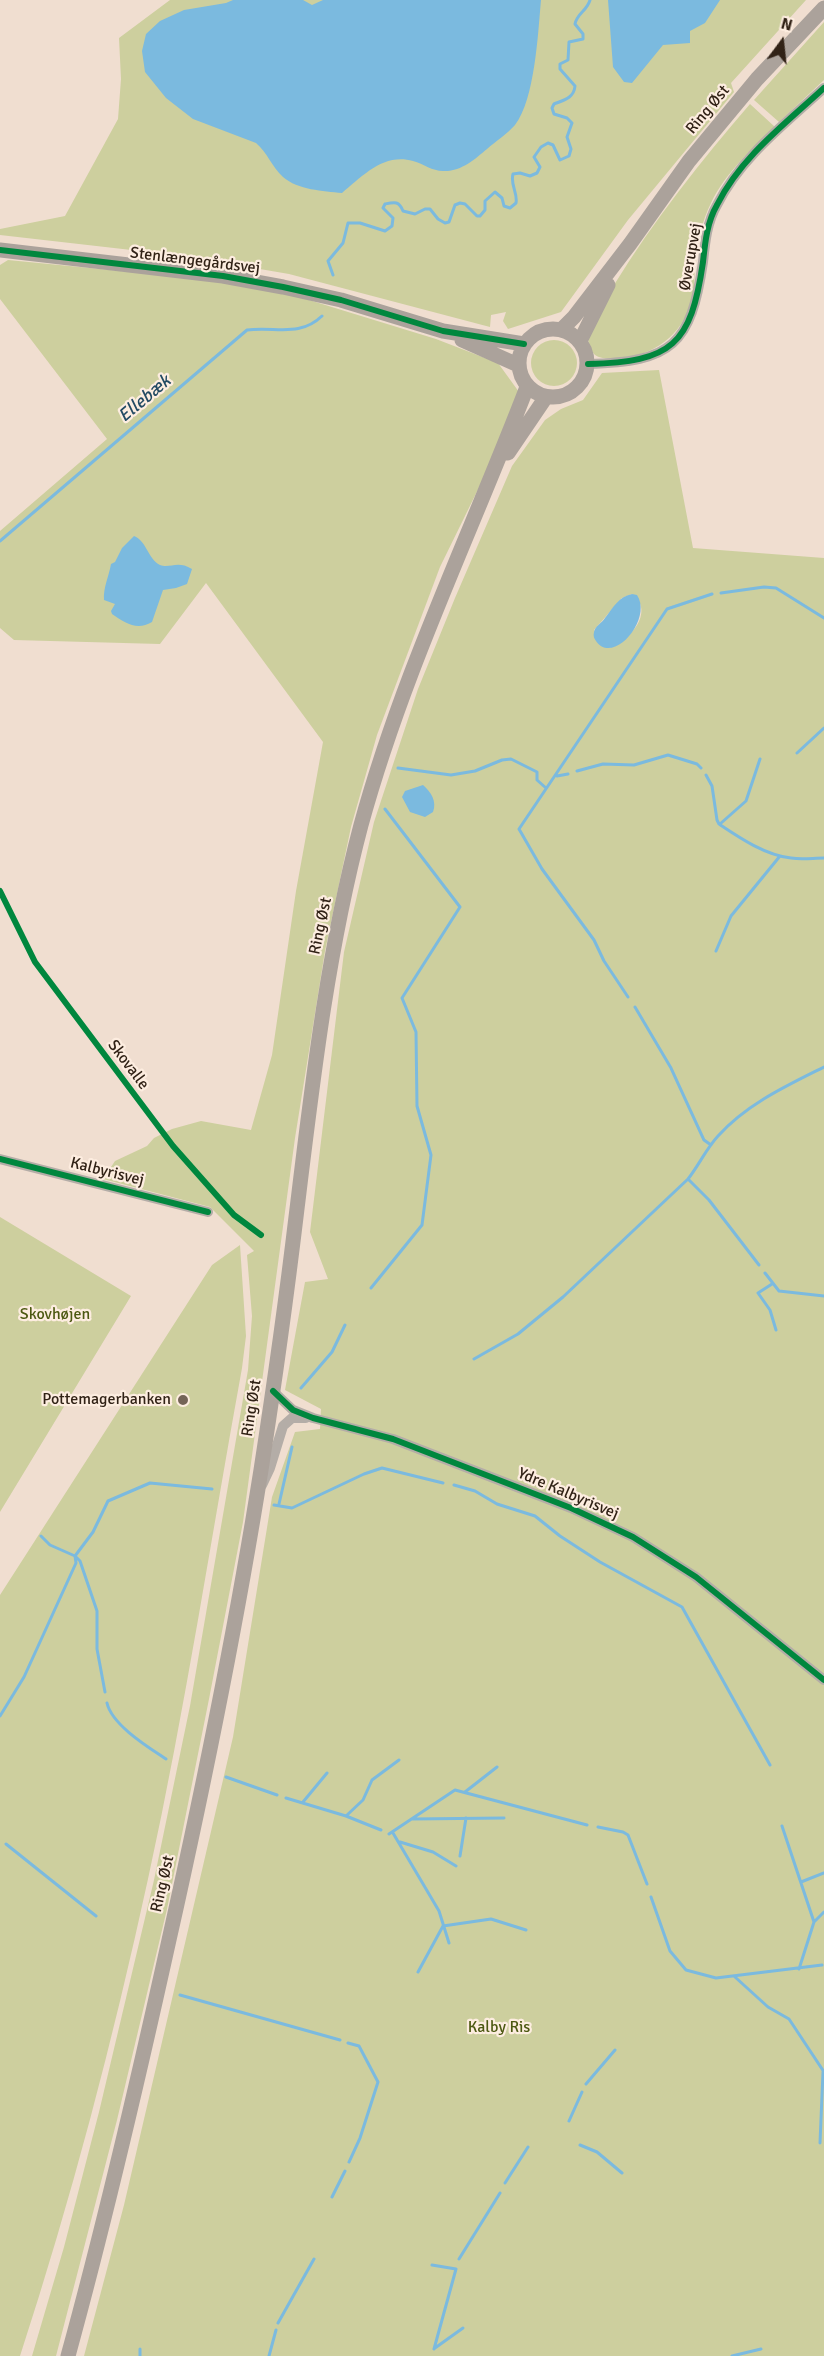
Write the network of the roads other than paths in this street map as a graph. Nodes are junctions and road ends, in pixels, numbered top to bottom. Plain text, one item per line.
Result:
1 (824, 8) edge
2 (824, 88) edge
3 (630, 244) junction
4 (0, 250) edge
5 (561, 330) junction
6 (443, 331) junction
7 (580, 341) junction
8 (524, 344) junction
9 (588, 364) junction
10 (518, 365) junction
11 (527, 387) junction
12 (546, 398) junction
13 (493, 475) junction
14 (0, 1159) edge
15 (208, 1212) dead end
16 (273, 1391) junction
17 (313, 1418) junction
18 (256, 1497) junction
19 (824, 1680) edge
20 (68, 2356) edge

1 - 3 main road, Ring Øst
2 - 9 street, Øverupvej
3 - 5 main road, Ring Øst
3 - 7 main road, Ring Øst
4 - 6 main road, Stenlængegårdsvej
5 - 7 main road
5 - 8 main road
6 - 8 main road, Stenlængegårdsvej
6 - 10 main road, Stenlængegårdsvej
7 - 9 main road
8 - 10 main road
9 - 12 main road
10 - 11 main road
11 - 12 main road
11 - 13 main road, Ring Øst
12 - 13 main road, Ring Øst
13 - 16 main road, Ring Øst
14 - 15 street, Kalbyrisvej
16 - 17 street, Ydre Kalbyrisvej
16 - 18 main road, Ring Øst
17 - 18 street, Ydre Kalbyrisvej
17 - 19 street, Ydre Kalbyrisvej
18 - 20 main road, Ring Øst

